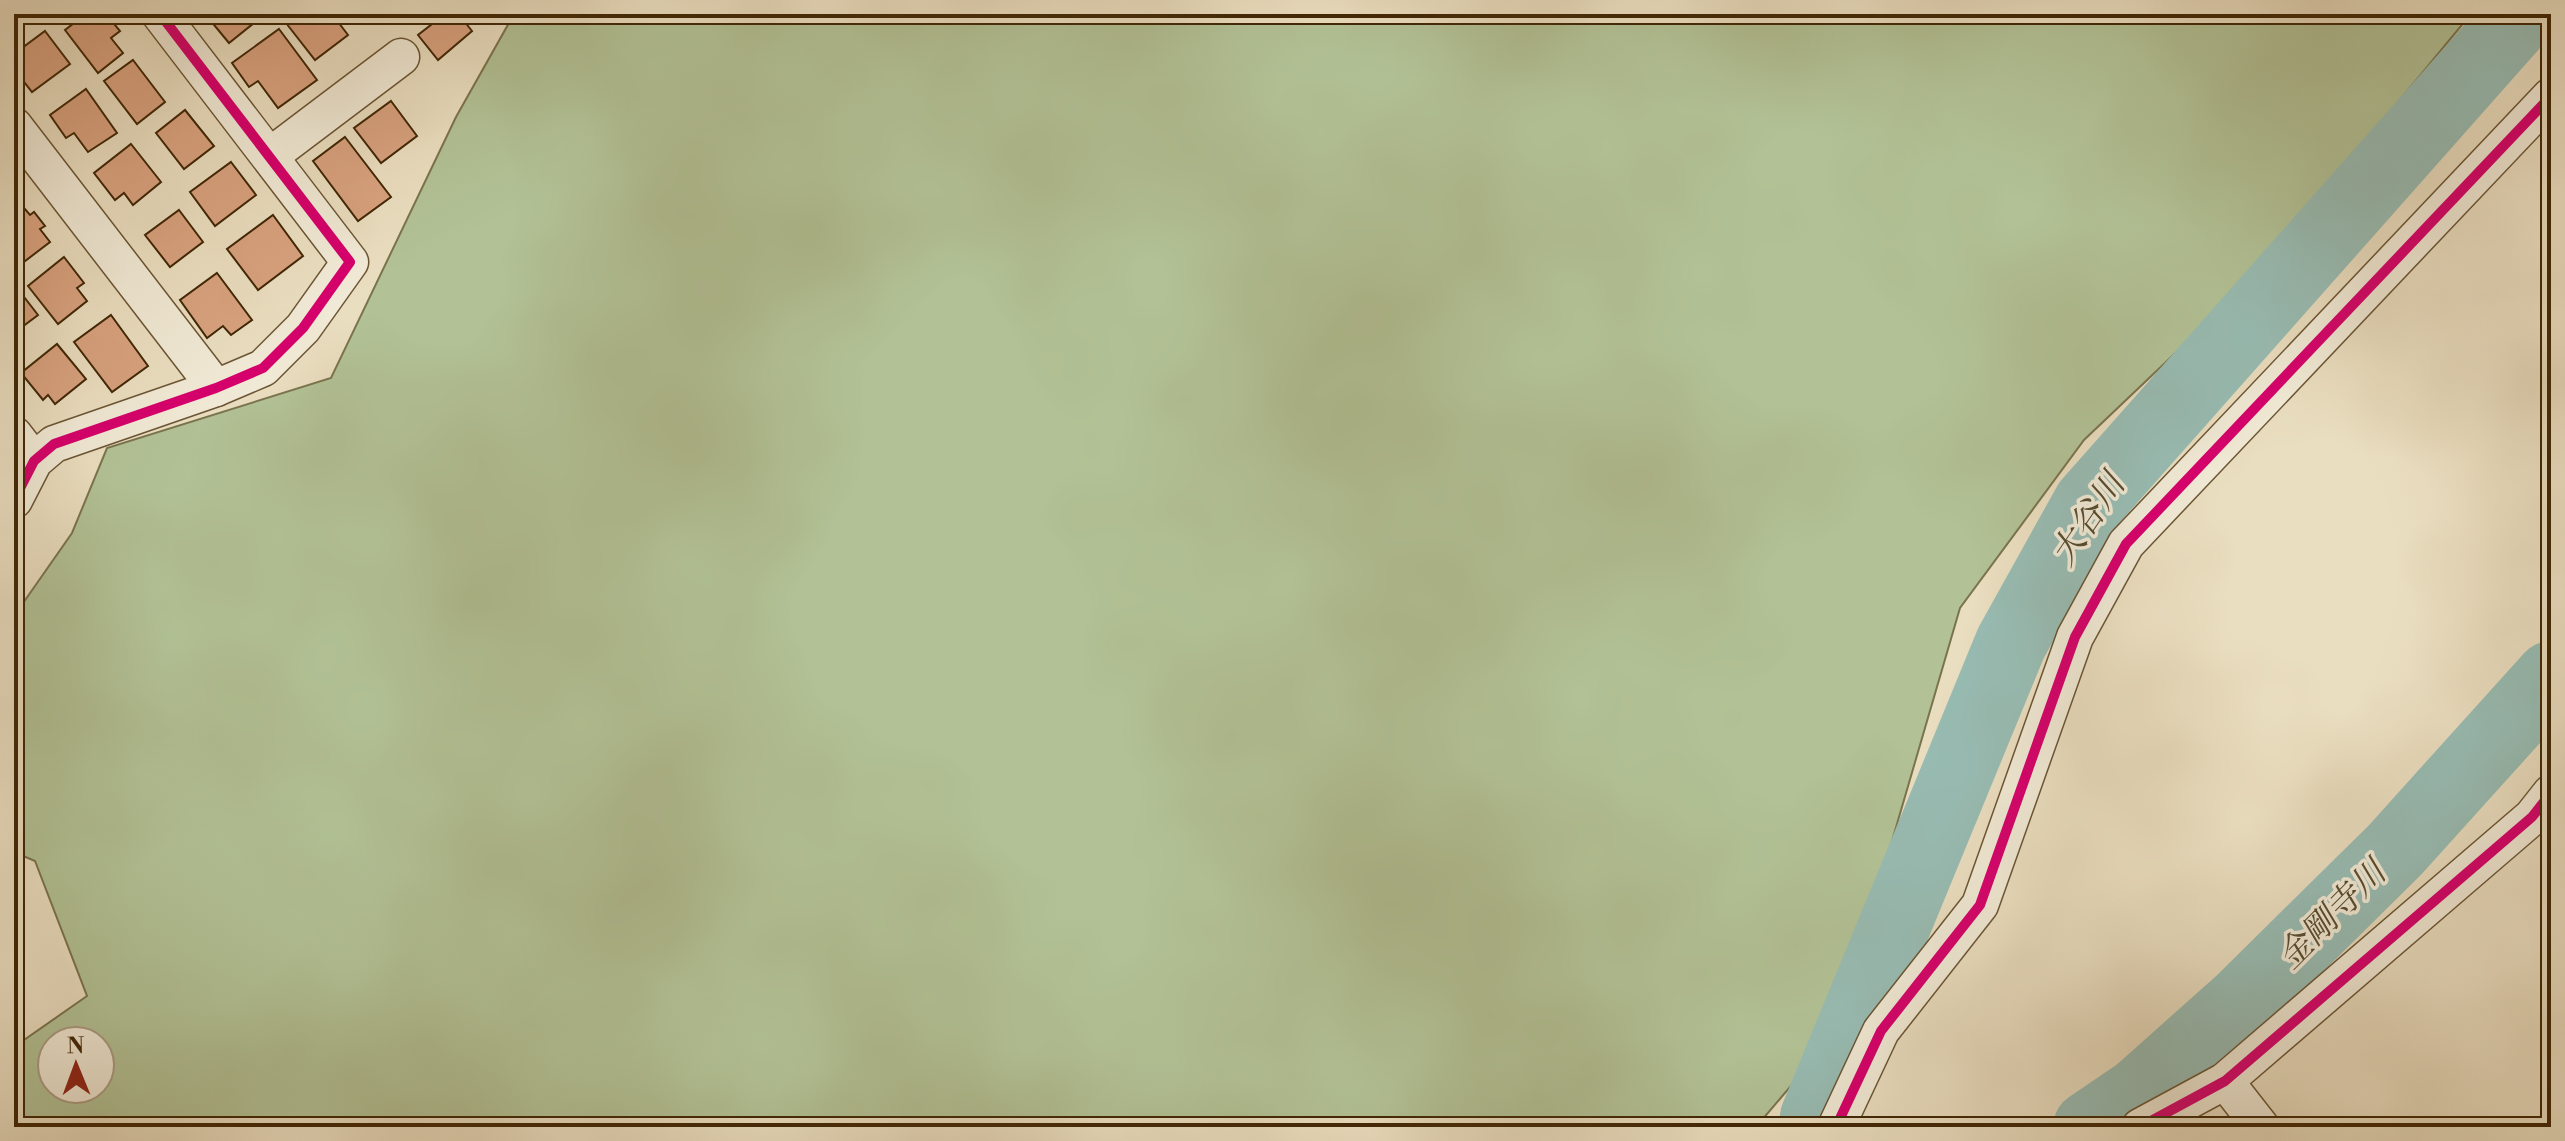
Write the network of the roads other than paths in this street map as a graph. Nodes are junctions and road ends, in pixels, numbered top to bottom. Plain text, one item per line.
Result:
1 (160, 14) edge
2 (401, 57) dead end
3 (2551, 96) edge
4 (14, 126) edge
5 (270, 156) junction
6 (216, 388) junction
7 (24, 448) edge
8 (14, 500) edge
9 (2551, 793) edge
10 (2225, 1081) junction
11 (1836, 1127) edge
12 (2140, 1127) edge
13 (2261, 1127) edge

1 - 5 street
2 - 5 street
3 - 11 street
4 - 6 street
5 - 6 street
6 - 7 street
7 - 8 street
9 - 10 street
10 - 12 street
10 - 13 street

